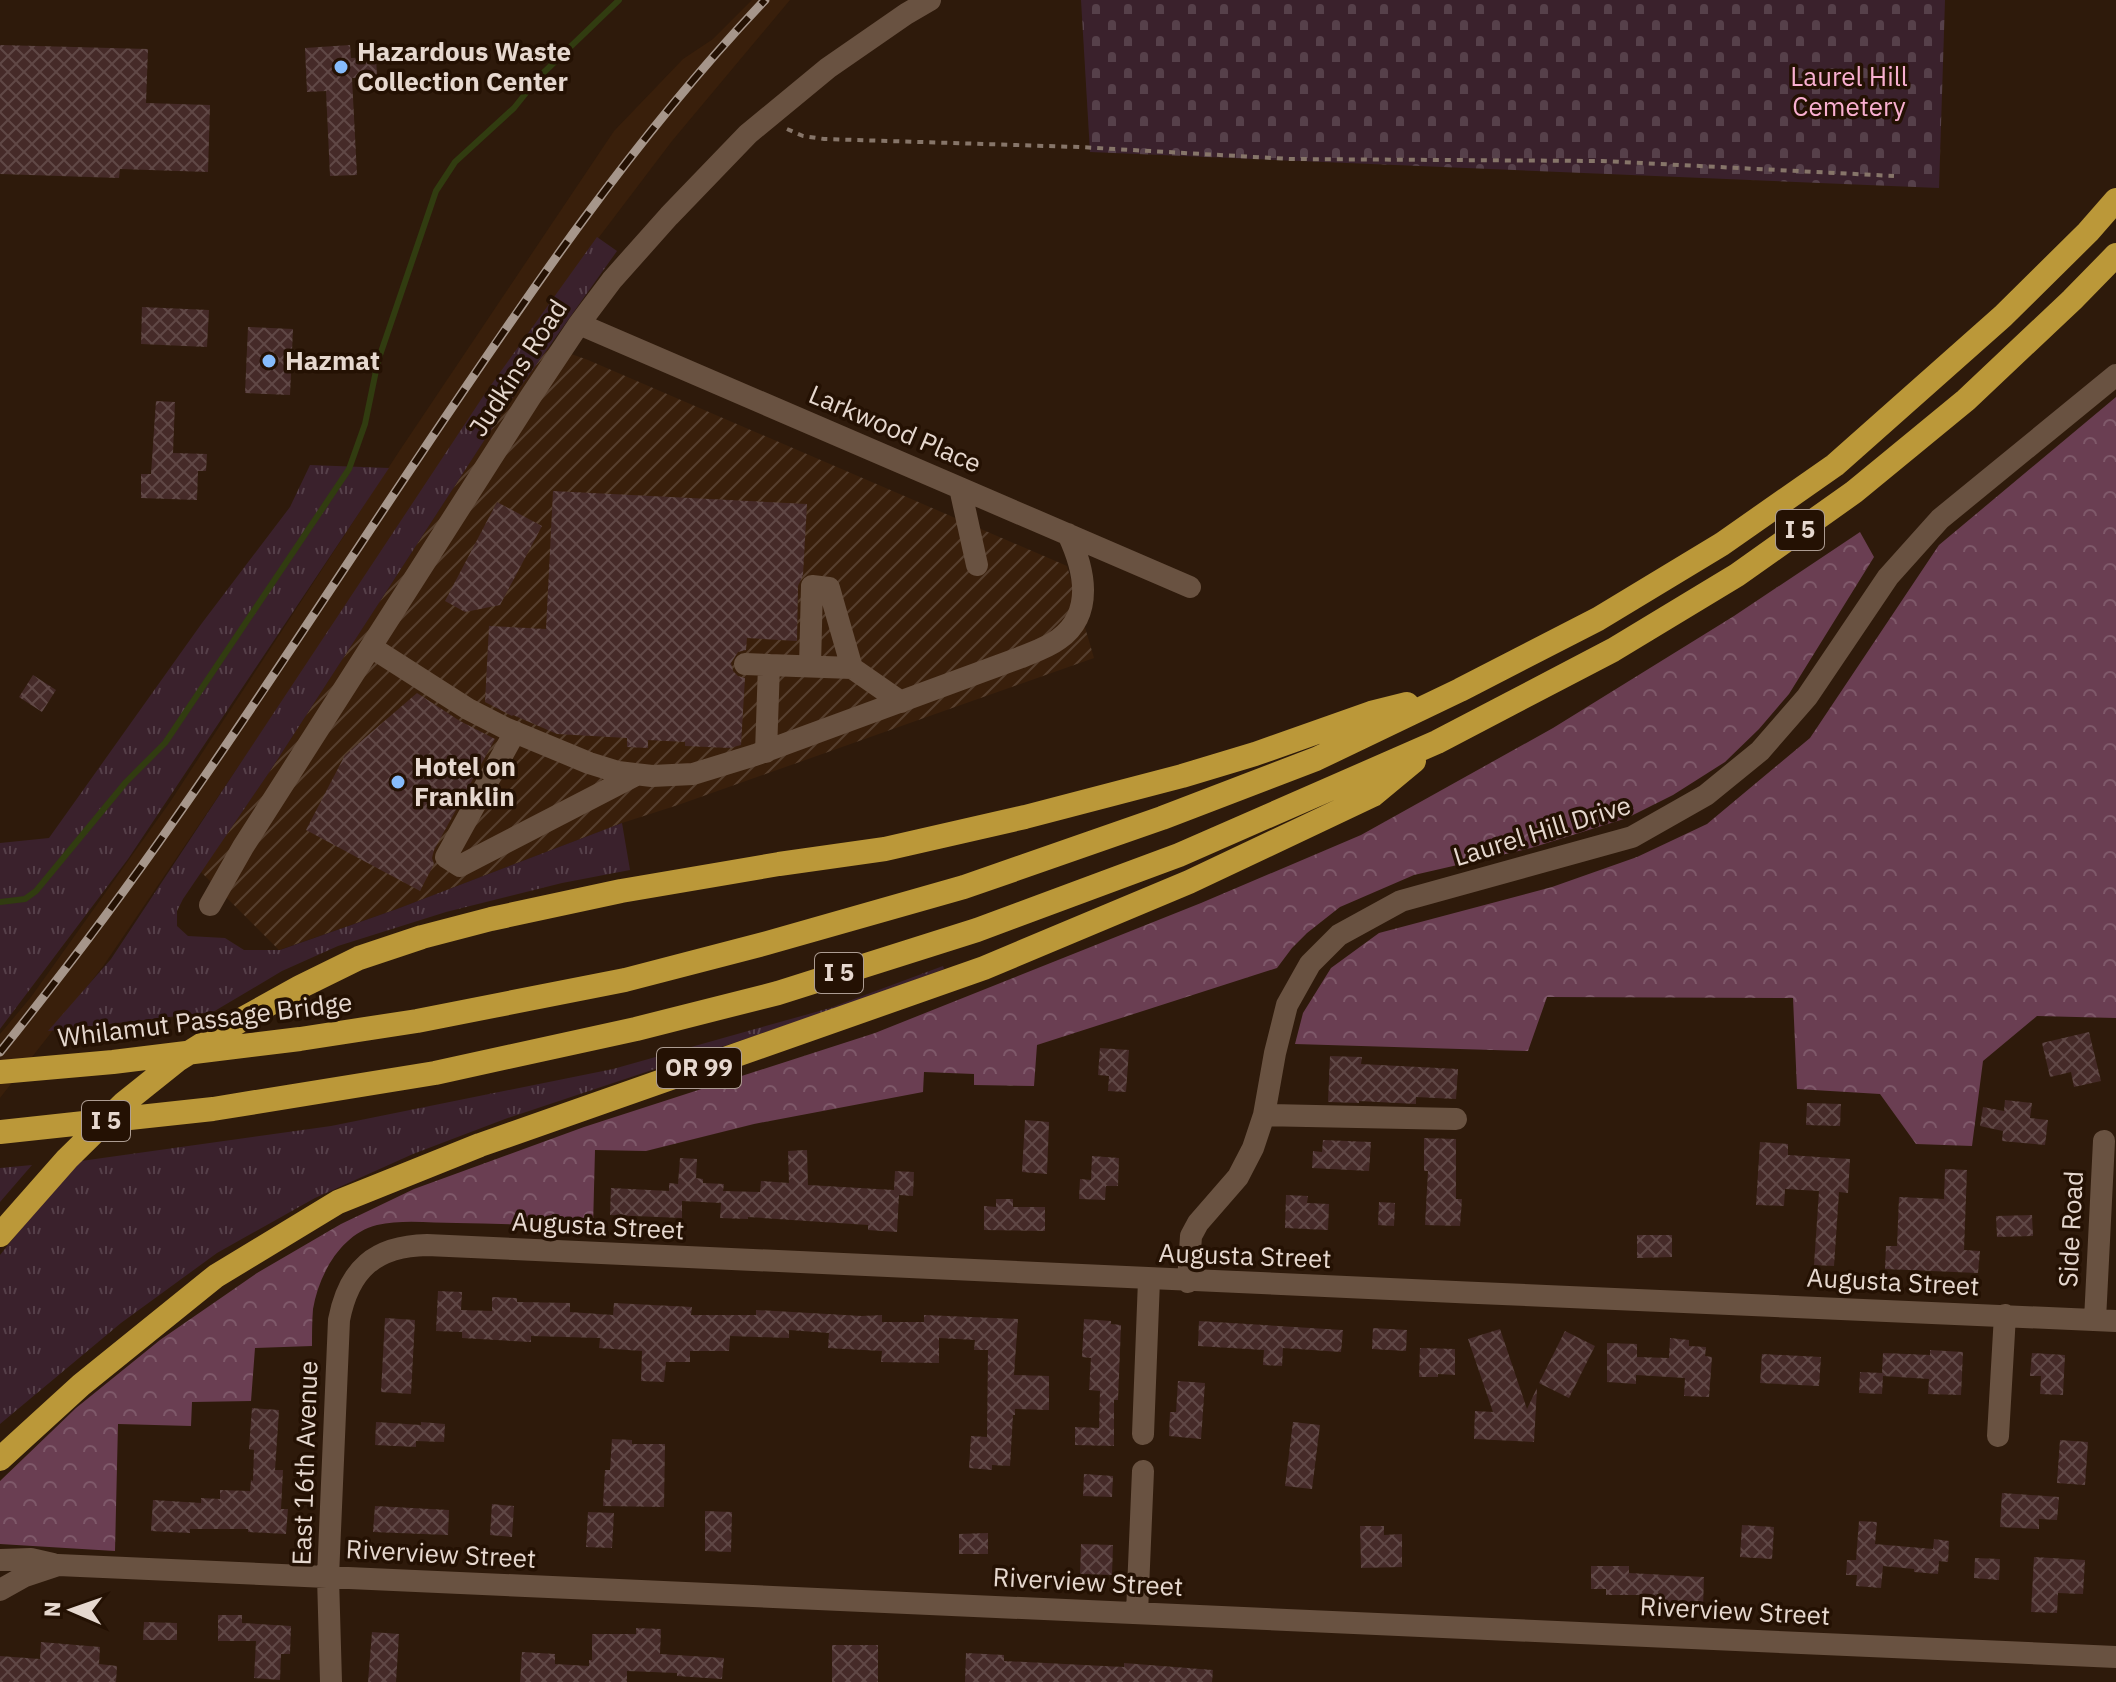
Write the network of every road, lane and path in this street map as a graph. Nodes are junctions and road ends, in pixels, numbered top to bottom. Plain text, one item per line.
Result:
1 (930, 0) edge
2 (768, 117) junction
3 (1894, 176) dead end
4 (2116, 188) edge
5 (2116, 200) edge
6 (2088, 232) junction
7 (2116, 255) edge
8 (579, 324) junction
9 (2116, 375) edge
10 (960, 488) junction
11 (1068, 534) junction
12 (977, 565) dead end
13 (1190, 587) dead end
14 (371, 647) junction
15 (745, 664) dead end
16 (769, 665) junction
17 (810, 666) junction
18 (852, 668) junction
19 (1460, 690) junction
20 (901, 702) junction
21 (515, 732) junction
22 (1437, 742) junction
23 (766, 752) junction
24 (636, 775) junction
25 (210, 905) dead end
26 (0, 1072) edge
27 (1264, 1115) junction
28 (1456, 1119) dead end
29 (0, 1132) edge
30 (2104, 1141) dead end
31 (0, 1235) edge
32 (375, 1257) joint
33 (1149, 1280) junction
34 (1188, 1282) junction
35 (2005, 1315) junction
36 (2105, 1321) edge
37 (1143, 1434) dead end
38 (1998, 1436) dead end
39 (0, 1459) edge
40 (1143, 1471) dead end
41 (0, 1560) edge
42 (58, 1565) junction
43 (328, 1577) junction
44 (0, 1590) edge
45 (1137, 1613) junction
46 (2116, 1657) edge
47 (331, 1682) edge

1 - 2 street, Judkins Road
2 - 3 path
2 - 8 street, Judkins Road
4 - 6 highway
5 - 6 highway, I 5
6 - 19 highway, I 5
7 - 22 highway, I 5
8 - 10 street, Larkwood Place
8 - 14 street, Judkins Road
9 - 27 street, Laurel Hill Drive
10 - 11 street, Larkwood Place
10 - 12 street
11 - 13 street, Larkwood Place
11 - 20 street
14 - 21 street
14 - 25 street, Judkins Road
15 - 16 street
16 - 17 street
16 - 23 street
17 - 18 street
17 - 18 street
18 - 20 street
19 - 26 highway, Whilamut Passage Bridge / I 5
19 - 31 highway
20 - 23 street
21 - 24 street
21 - 24 street
22 - 29 highway, I 5
22 - 39 highway, OR 99
23 - 24 street
27 - 28 street
27 - 34 street, Laurel Hill Drive
30 - 36 street, Side Road
32 - 33 street, Augusta Street
32 - 43 street, East 16th Avenue
33 - 34 street, Augusta Street
33 - 37 street
34 - 35 street, Augusta Street
35 - 36 street, Augusta Street
35 - 38 street
40 - 45 street
41 - 42 street, Riverview Street
42 - 43 street, Riverview Street
42 - 44 street, Riverview Street
43 - 45 street, Riverview Street
43 - 47 street, East 16th Avenue
45 - 46 street, Riverview Street

